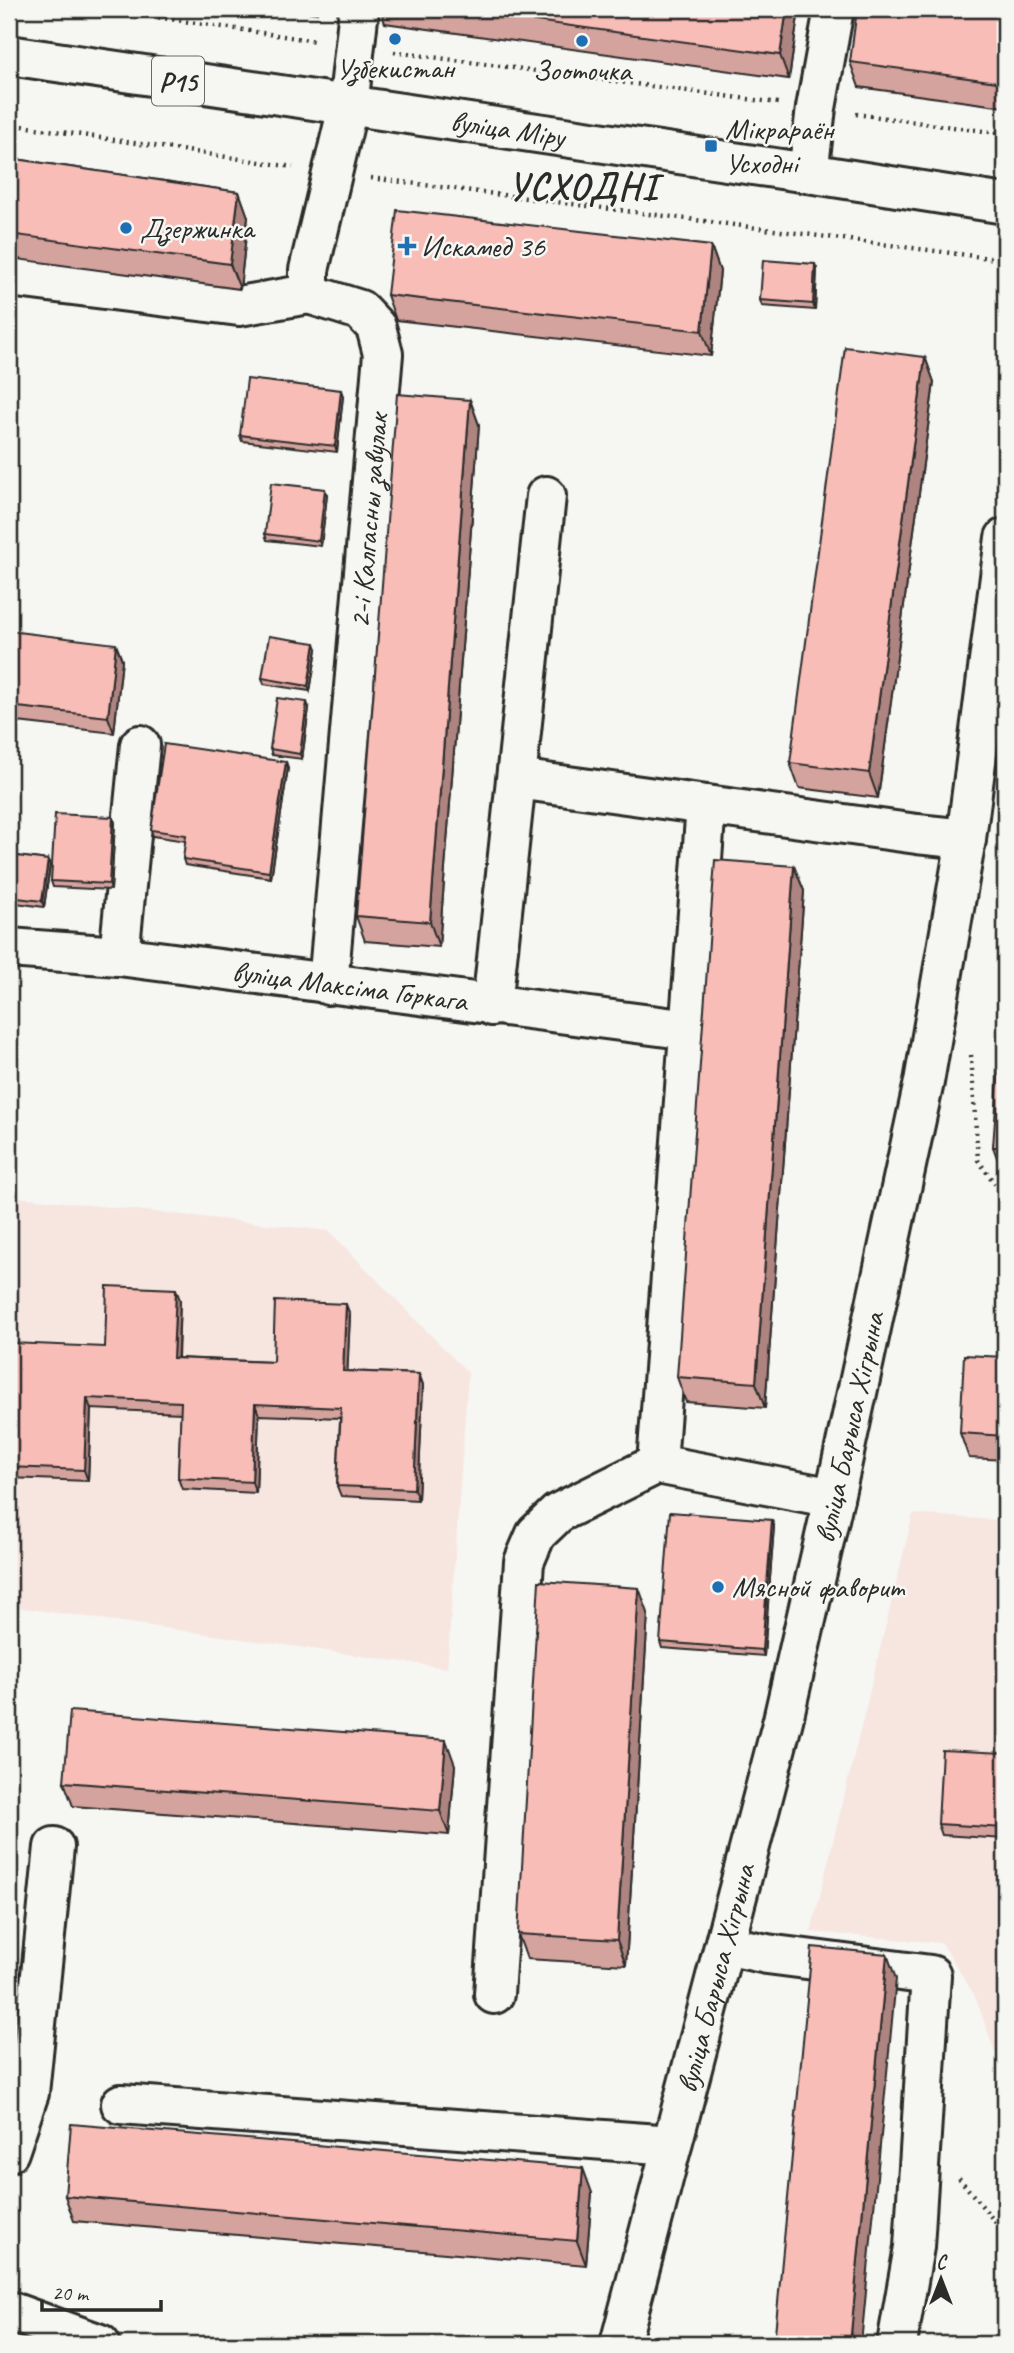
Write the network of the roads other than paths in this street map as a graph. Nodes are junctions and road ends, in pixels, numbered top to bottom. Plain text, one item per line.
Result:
1 (359, 9) edge
2 (834, 9) edge
3 (9, 55) edge
4 (348, 107) junction
5 (808, 173) junction
6 (1005, 204) edge
7 (9, 277) edge
8 (309, 294) junction
9 (546, 496) dead end
10 (1005, 538) edge
11 (140, 746) dead end
12 (517, 779) junction
13 (706, 806) junction
14 (966, 839) junction
15 (9, 948) edge
16 (119, 956) junction
17 (328, 985) junction
18 (492, 1006) junction
19 (690, 1030) junction
20 (657, 1464) junction
21 (834, 1499) junction
22 (54, 1847) dead end
23 (725, 1945) junction
24 (494, 1994) dead end
25 (121, 2104) dead end
26 (671, 2145) junction
27 (9, 2152) edge
28 (9, 2311) edge
29 (100, 2344) edge
30 (620, 2344) edge
31 (897, 2344) edge

1 - 4 street
2 - 5 street
3 - 4 street, вуліца Міру / Р15
4 - 5 street, вуліца Міру / Р15
4 - 8 street
5 - 6 street, вуліца Міру / Р15
7 - 8 street
8 - 17 street, 2-і Калгасны завулак
9 - 12 street
10 - 14 street, вуліца Барыса Хігрына
11 - 16 street
12 - 13 street
12 - 18 street
13 - 14 street
13 - 19 street
14 - 21 street, вуліца Барыса Хігрына
15 - 16 street, вуліца Максіма Горкага
16 - 17 street, вуліца Максіма Горкага
17 - 18 street, вуліца Максіма Горкага
18 - 19 street, вуліца Максіма Горкага
19 - 20 street
20 - 21 street
20 - 24 street
21 - 23 street, вуліца Барыса Хігрына
22 - 27 street
23 - 26 street, вуліца Барыса Хігрына
23 - 31 street
25 - 26 street
26 - 30 street, вуліца Барыса Хігрына
28 - 29 street

